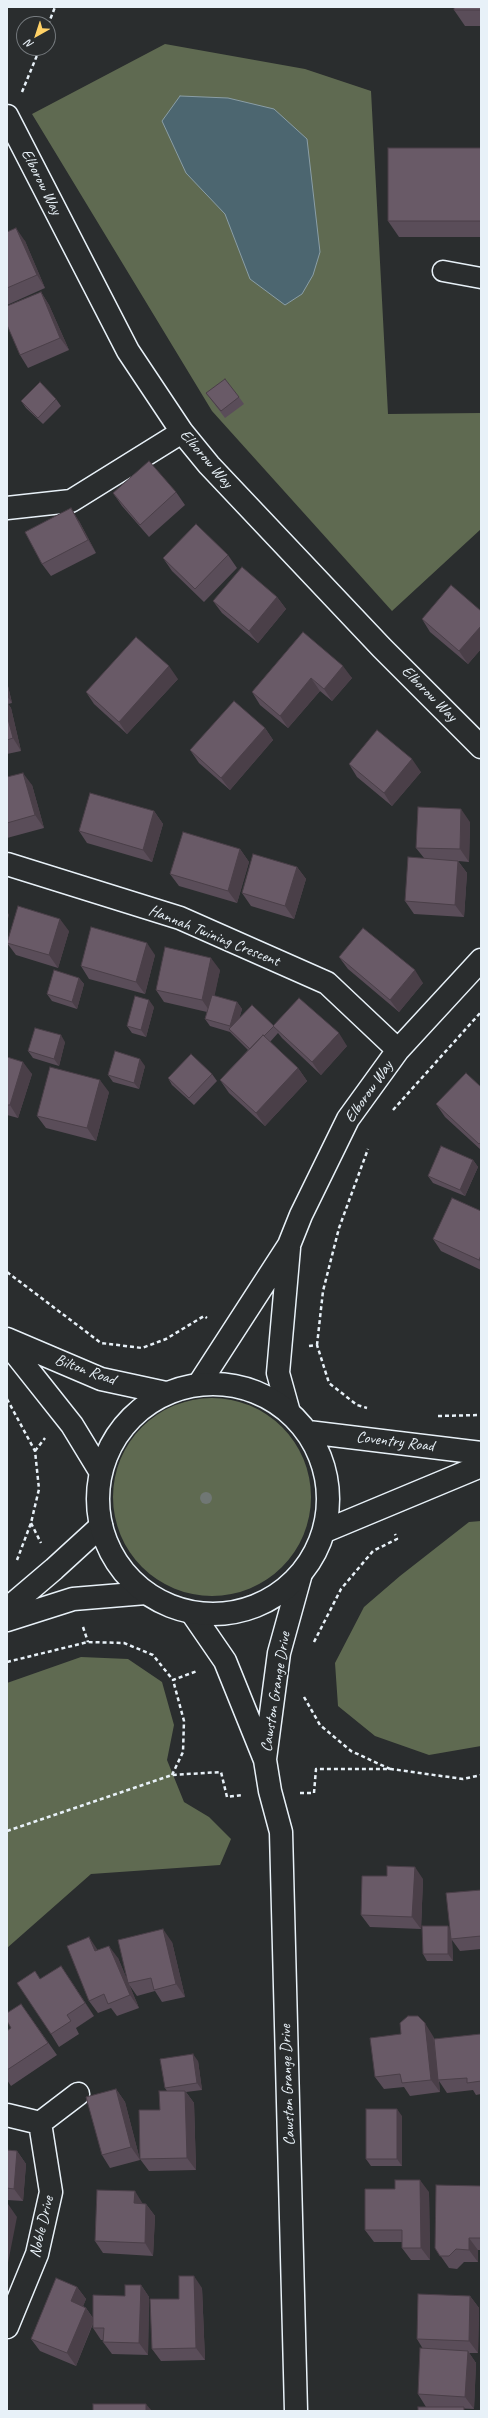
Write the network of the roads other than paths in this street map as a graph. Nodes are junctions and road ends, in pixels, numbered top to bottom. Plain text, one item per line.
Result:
1 (7, 116) edge
2 (443, 271) dead end
3 (481, 278) edge
4 (182, 432) junction
5 (7, 508) edge
6 (481, 747) edge
7 (7, 864) edge
8 (481, 960) edge
9 (398, 1050) junction
10 (289, 1245) junction
11 (7, 1339) edge
12 (7, 1343) edge
13 (199, 1384) junction
14 (166, 1393) junction
15 (288, 1409) junction
16 (308, 1432) junction
17 (481, 1453) edge
18 (481, 1466) edge
19 (100, 1471) junction
20 (101, 1526) junction
21 (325, 1531) junction
22 (300, 1577) junction
23 (146, 1593) junction
24 (7, 1609) edge
25 (192, 1613) junction
26 (7, 1620) edge
27 (265, 1760) junction
28 (78, 2094) dead end
29 (7, 2115) edge
30 (40, 2123) junction
31 (7, 2327) edge
32 (296, 2411) edge

1 - 4 street, Elborow Way
2 - 3 lane
4 - 5 street
4 - 6 street, Elborow Way
7 - 9 street, Hannah Twining Crescent
8 - 9 street, Elborow Way
9 - 10 street, Elborow Way
10 - 13 street, Elborow Way
10 - 15 street, Elborow Way
11 - 14 street, Bilton Road
12 - 19 street, Bilton Road
13 - 14 street
13 - 15 street
14 - 19 street
15 - 16 street
16 - 17 street, Coventry Road
16 - 21 street
18 - 21 street
19 - 20 street
20 - 23 street
20 - 24 street
21 - 22 street
22 - 25 street
22 - 27 street, Cawston Grange Drive
23 - 25 street
23 - 26 street
25 - 27 street, Cawston Grange Drive
27 - 32 street, Cawston Grange Drive
28 - 30 street
29 - 30 street
30 - 31 street, Noble Drive

